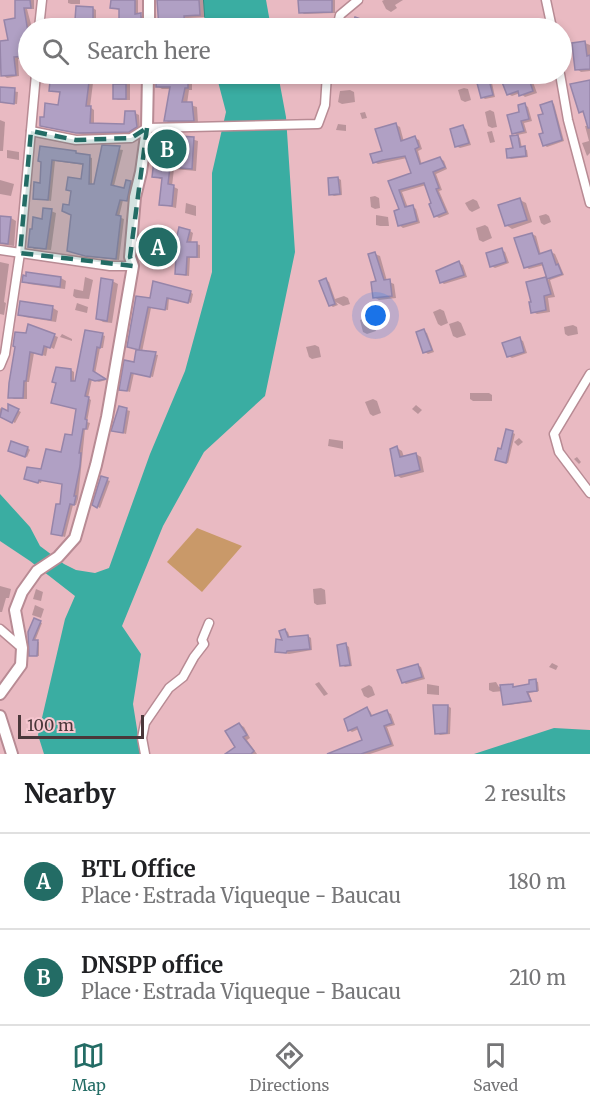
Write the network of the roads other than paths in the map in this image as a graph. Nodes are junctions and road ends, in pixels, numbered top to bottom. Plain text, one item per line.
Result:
1 (42, 0) edge
2 (149, 0) edge
3 (358, 0) edge
4 (546, 0) edge
5 (40, 18) edge
6 (149, 18) edge
7 (339, 18) edge
8 (550, 18) edge
9 (35, 84) edge
10 (148, 84) edge
11 (326, 84) edge
12 (562, 84) edge
13 (147, 128) junction
14 (31, 131) junction
15 (590, 203) edge
16 (0, 250) edge
17 (20, 253) junction
18 (133, 266) junction
19 (0, 366) edge
20 (590, 374) edge
21 (590, 493) edge
22 (209, 623) dead end
23 (0, 629) edge
24 (22, 648) junction
25 (0, 694) edge
26 (0, 716) edge
27 (12, 754) edge
28 (145, 754) edge

1 - 5 street
2 - 6 main road
3 - 7 street
4 - 8 street
9 - 14 street
10 - 13 main road
11 - 13 street
12 - 15 street
13 - 14 street
13 - 18 main road
14 - 17 street
16 - 17 street
17 - 18 street
17 - 19 street
18 - 24 main road
20 - 21 street
22 - 28 street
23 - 24 street
24 - 25 main road
26 - 27 main road

